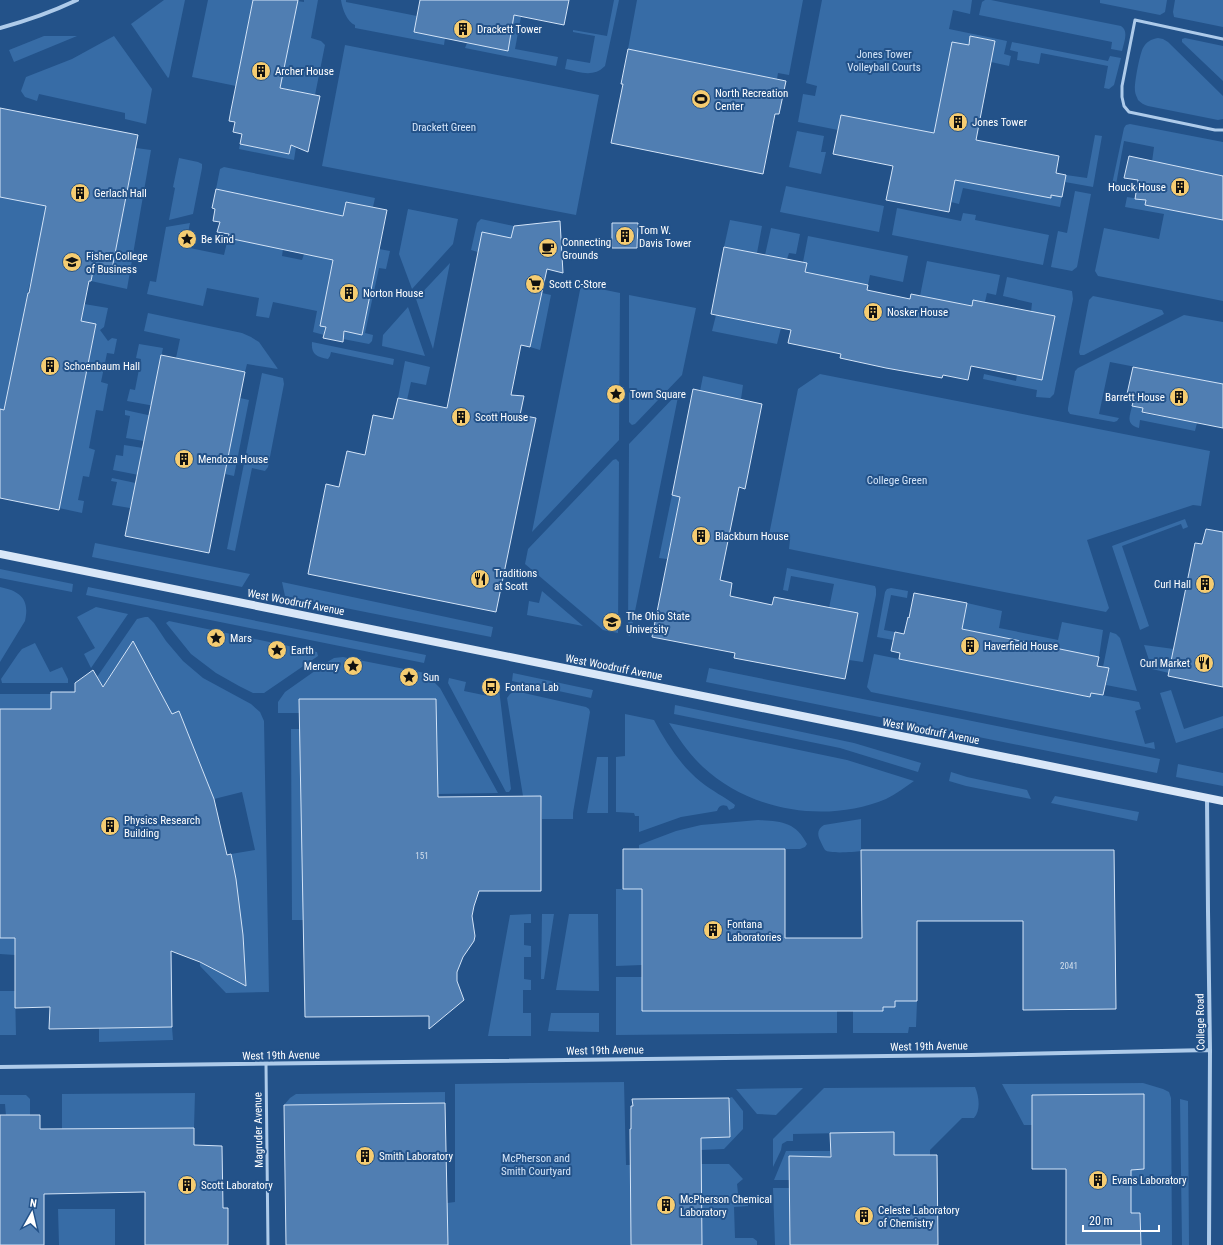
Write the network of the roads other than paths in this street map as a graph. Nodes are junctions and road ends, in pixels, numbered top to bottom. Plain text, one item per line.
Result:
1 (77, 0) edge
2 (0, 28) edge
3 (1223, 38) edge
4 (1223, 130) edge
5 (0, 554) edge
6 (1207, 798) junction
7 (1223, 801) edge
8 (1210, 1050) junction
9 (266, 1064) junction
10 (0, 1067) edge
11 (268, 1245) edge
12 (1209, 1245) edge

1 - 2 street
3 - 4 lane
5 - 6 street, West Woodruff Avenue
6 - 7 street, West Woodruff Avenue
6 - 8 street, College Road
8 - 9 street, West 19th Avenue
8 - 12 street, College Road
9 - 10 street, West 19th Avenue
9 - 11 lane, Magruder Avenue

